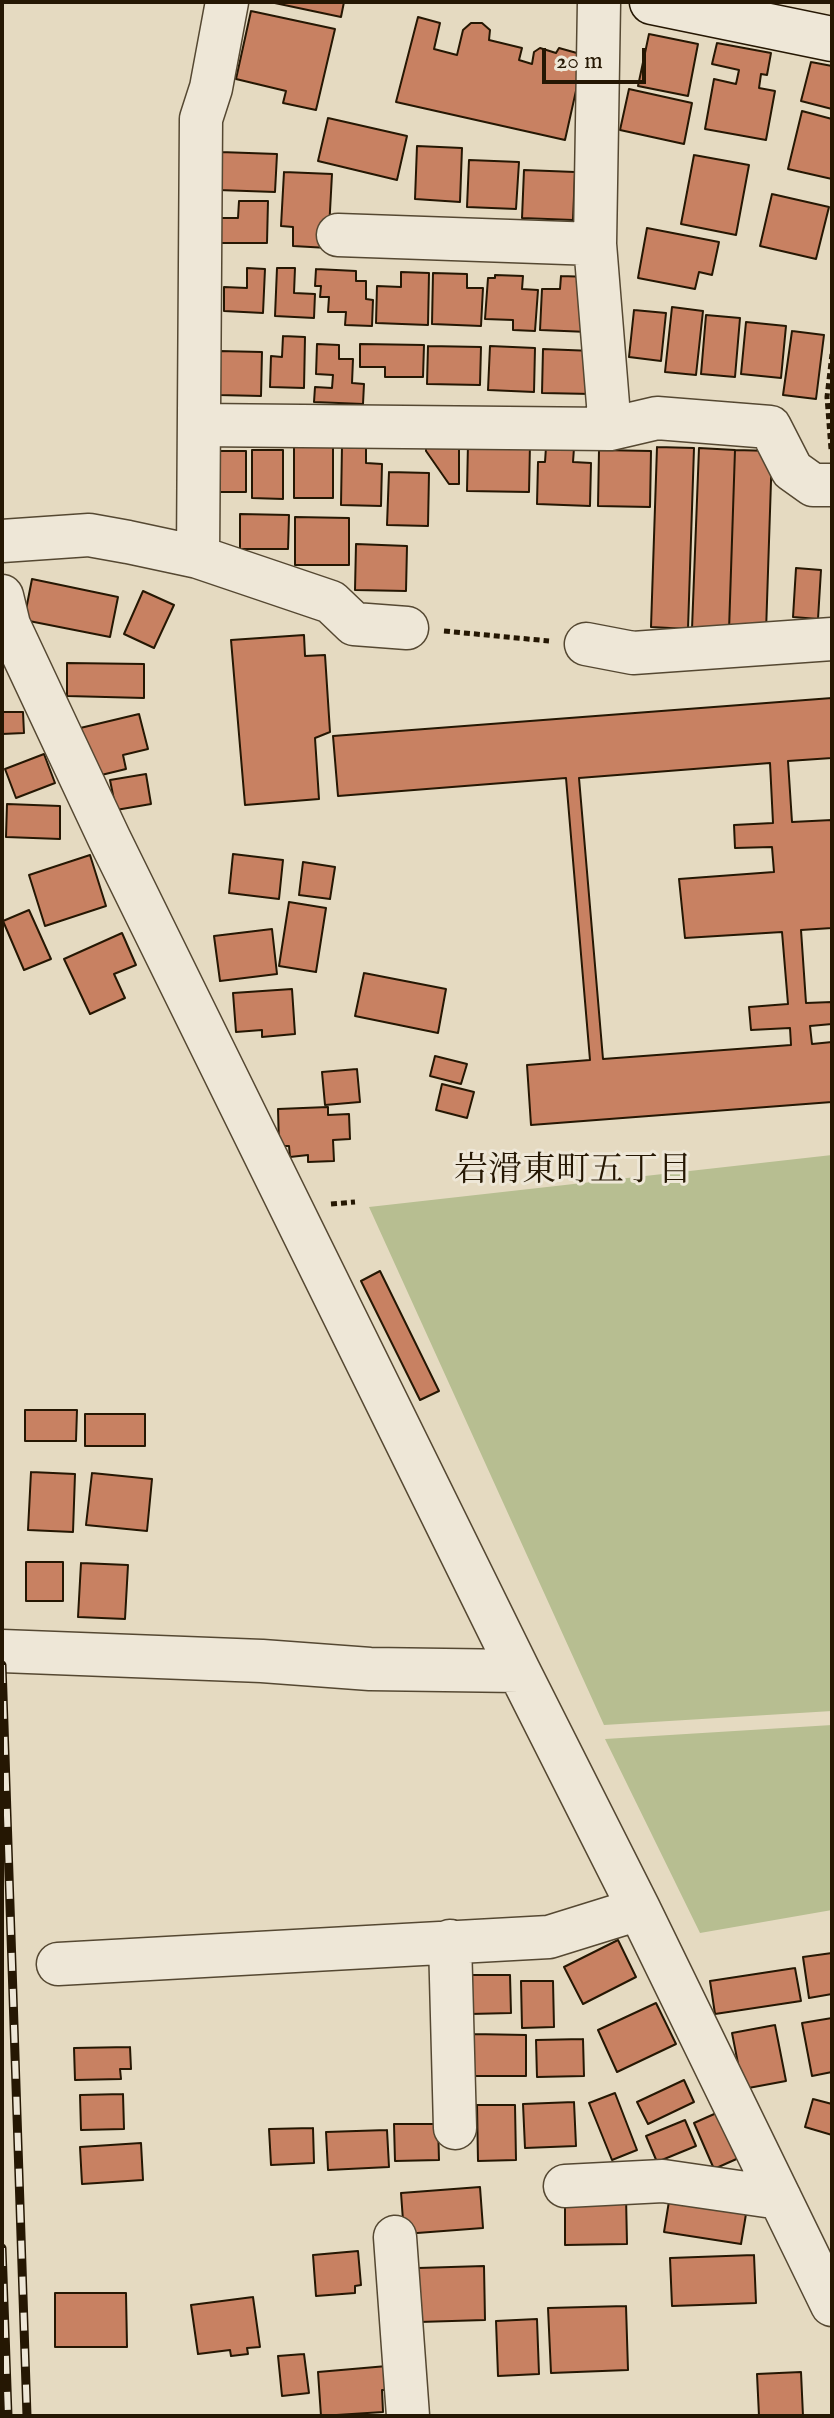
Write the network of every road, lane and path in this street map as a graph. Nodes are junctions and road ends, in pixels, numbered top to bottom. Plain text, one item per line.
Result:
1 (227, 2) edge
2 (599, 2) edge
3 (653, 2) edge
4 (832, 39) edge
5 (338, 235) dead end
6 (595, 244) junction
7 (832, 354) edge
8 (199, 425) junction
9 (610, 429) junction
10 (832, 452) edge
11 (832, 485) edge
12 (2, 541) edge
13 (198, 557) junction
14 (2, 596) edge
15 (407, 628) joint
16 (832, 639) edge
17 (586, 644) joint
18 (2, 1651) edge
19 (519, 1671) junction
20 (639, 1909) junction
21 (450, 1941) junction
22 (58, 1964) dead end
23 (455, 2128) dead end
24 (565, 2186) dead end
25 (780, 2198) junction
26 (395, 2237) dead end
27 (832, 2305) edge
28 (408, 2416) edge

1 - 8 street
2 - 6 street
3 - 4 main road
5 - 6 street
6 - 9 street
7 - 10 path
8 - 9 street
8 - 13 street
9 - 11 street
12 - 13 street
13 - 15 street
14 - 19 street
15 - 17 path
16 - 17 street
18 - 19 street
19 - 20 street
20 - 21 street
20 - 25 street
21 - 22 street
21 - 23 street
24 - 25 street
25 - 27 street
26 - 28 street

